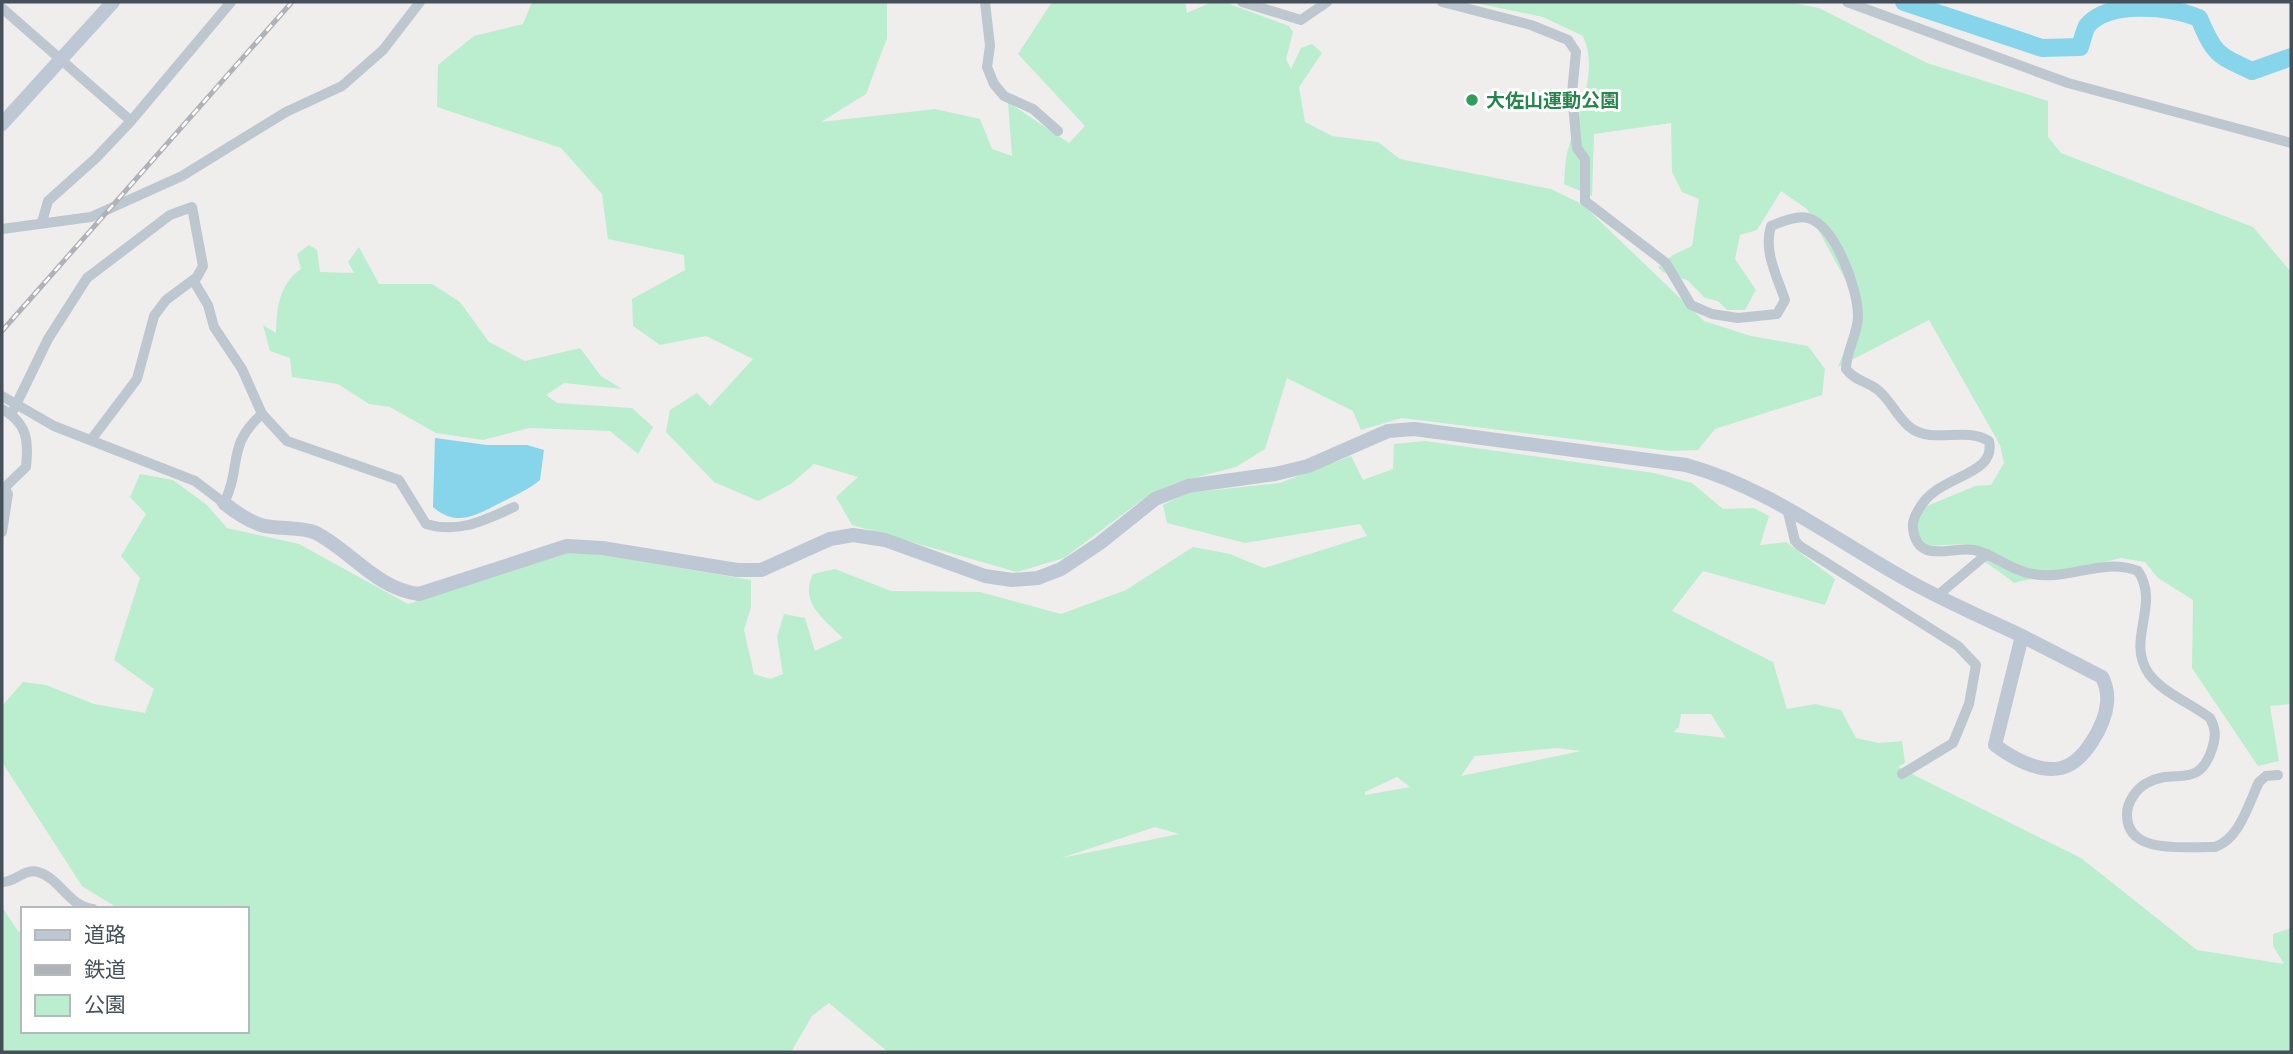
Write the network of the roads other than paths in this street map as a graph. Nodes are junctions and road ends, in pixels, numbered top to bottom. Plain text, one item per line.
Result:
1 (113, 2) edge
2 (230, 2) edge
3 (420, 2) edge
4 (985, 2) edge
5 (1242, 2) edge
6 (1327, 2) edge
7 (1443, 2) edge
8 (1847, 2) edge
9 (2, 8) edge
10 (61, 59) junction
11 (131, 121) junction
12 (2, 124) edge
13 (1058, 131) dead end
14 (2291, 143) edge
15 (42, 222) junction
16 (2, 229) edge
17 (193, 280) junction
18 (2, 396) edge
19 (10, 409) edge
20 (262, 414) junction
21 (91, 440) junction
22 (4, 489) edge
23 (224, 503) junction
24 (514, 507) dead end
25 (1787, 508) junction
26 (2, 532) edge
27 (1987, 554) junction
28 (1937, 596) junction
29 (2022, 636) junction
30 (1902, 774) dead end
31 (2278, 775) dead end
32 (2, 882) edge
33 (88, 907) edge

1 - 10 street
2 - 11 street
3 - 15 street
4 - 13 street
5 - 6 street
7 - 27 street
8 - 14 street
9 - 10 street
10 - 11 street
10 - 12 street
11 - 15 street
15 - 16 street
17 - 19 street
17 - 20 street
17 - 21 street
18 - 19 street
19 - 21 street
19 - 22 street
20 - 23 street
20 - 24 street
21 - 23 street
22 - 26 street
23 - 25 street
25 - 28 street
25 - 30 street
27 - 28 street
27 - 31 street
28 - 29 street
29 - 29 street
32 - 33 street

